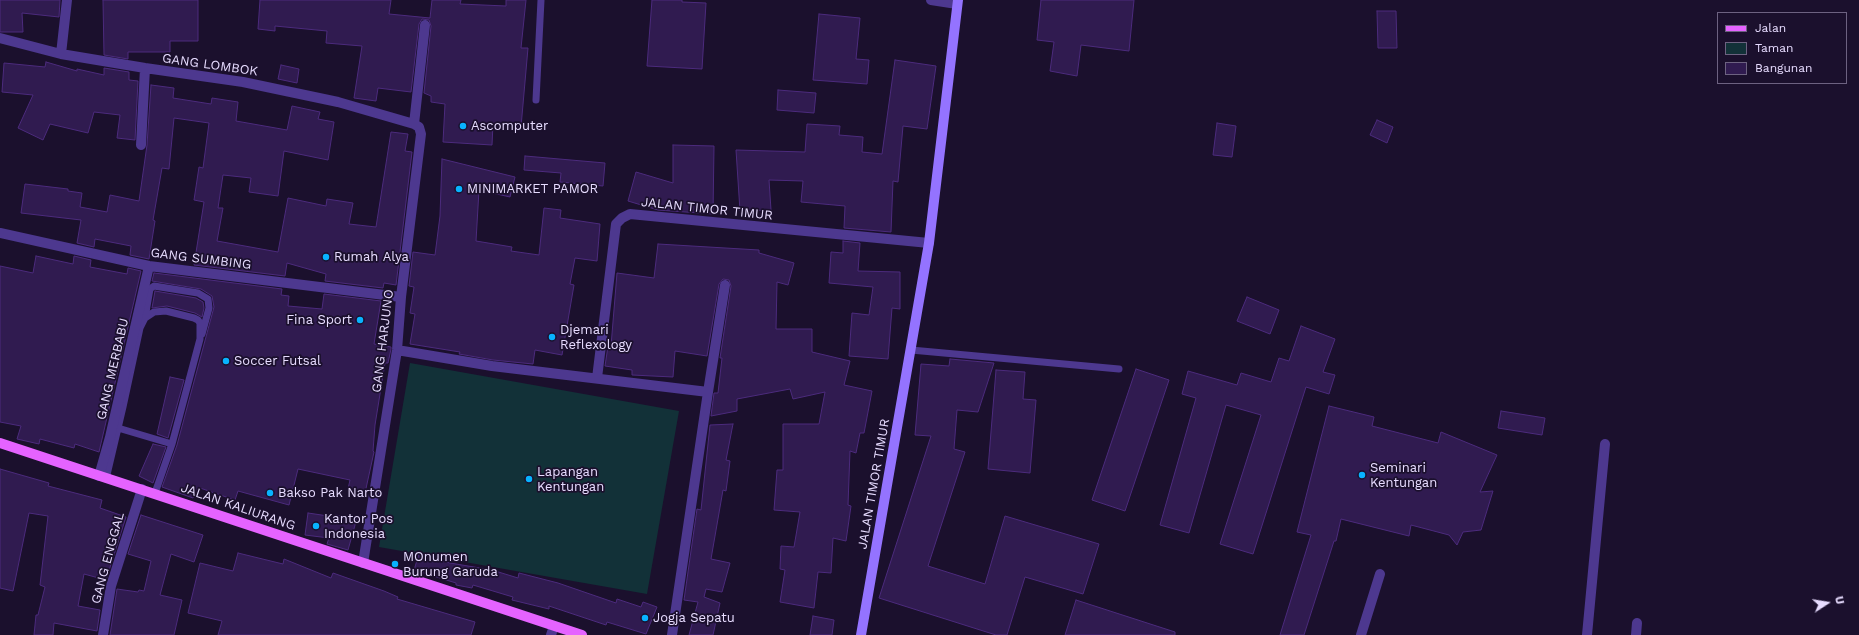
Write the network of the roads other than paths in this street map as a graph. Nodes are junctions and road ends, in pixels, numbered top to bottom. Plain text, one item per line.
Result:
1 (67, 0) edge
2 (541, 0) edge
3 (931, 0) edge
4 (958, 2) edge
5 (425, 25) dead end
6 (0, 38) edge
7 (61, 54) junction
8 (145, 68) junction
9 (536, 100) dead end
10 (414, 124) junction
11 (142, 145) dead end
12 (0, 233) edge
13 (929, 243) junction
14 (149, 266) junction
15 (725, 285) dead end
16 (401, 297) junction
17 (145, 318) junction
18 (200, 339) junction
19 (397, 350) junction
20 (911, 350) junction
21 (1119, 369) dead end
22 (597, 378) junction
23 (708, 392) junction
24 (118, 428) junction
25 (0, 443) edge
26 (172, 444) junction
27 (1605, 444) dead end
28 (103, 477) junction
29 (142, 490) junction
30 (155, 493) junction
31 (363, 562) junction
32 (1380, 574) dead end
33 (1637, 623) dead end
34 (552, 630) edge
35 (103, 635) edge
36 (582, 635) edge
37 (672, 635) edge
38 (860, 635) edge
39 (1361, 635) edge
40 (1587, 635) edge
41 (1636, 635) edge

1 - 7 street
2 - 9 lane
3 - 4 street
4 - 13 street, JALAN TIMOR TIMUR
5 - 10 street
6 - 7 street, GANG LOMBOK
7 - 8 street, GANG LOMBOK
8 - 10 street, GANG LOMBOK
8 - 11 street
10 - 16 street, GANG HARJUNO
12 - 14 street, GANG SUMBING
13 - 20 street, JALAN TIMOR TIMUR
13 - 22 street, JALAN TIMOR TIMUR
14 - 16 street, GANG SUMBING
14 - 28 street, GANG MERBABU
15 - 23 street
16 - 19 street, GANG HARJUNO
17 - 18 lane
17 - 18 lane
17 - 24 lane
18 - 26 lane
19 - 22 street
19 - 31 street, GANG HARJUNO
20 - 21 lane
20 - 38 street, JALAN TIMOR TIMUR
22 - 23 street
23 - 37 street
24 - 26 lane
24 - 28 lane
25 - 28 main road, JALAN KALIURANG
26 - 30 lane
27 - 40 street
28 - 29 main road, JALAN KALIURANG
29 - 30 main road, JALAN KALIURANG
29 - 35 street, GANG ENGGAL
30 - 31 main road, JALAN KALIURANG
31 - 34 main road, JALAN KALIURANG
32 - 39 street
33 - 41 street
34 - 36 main road, JALAN KALIURANG

